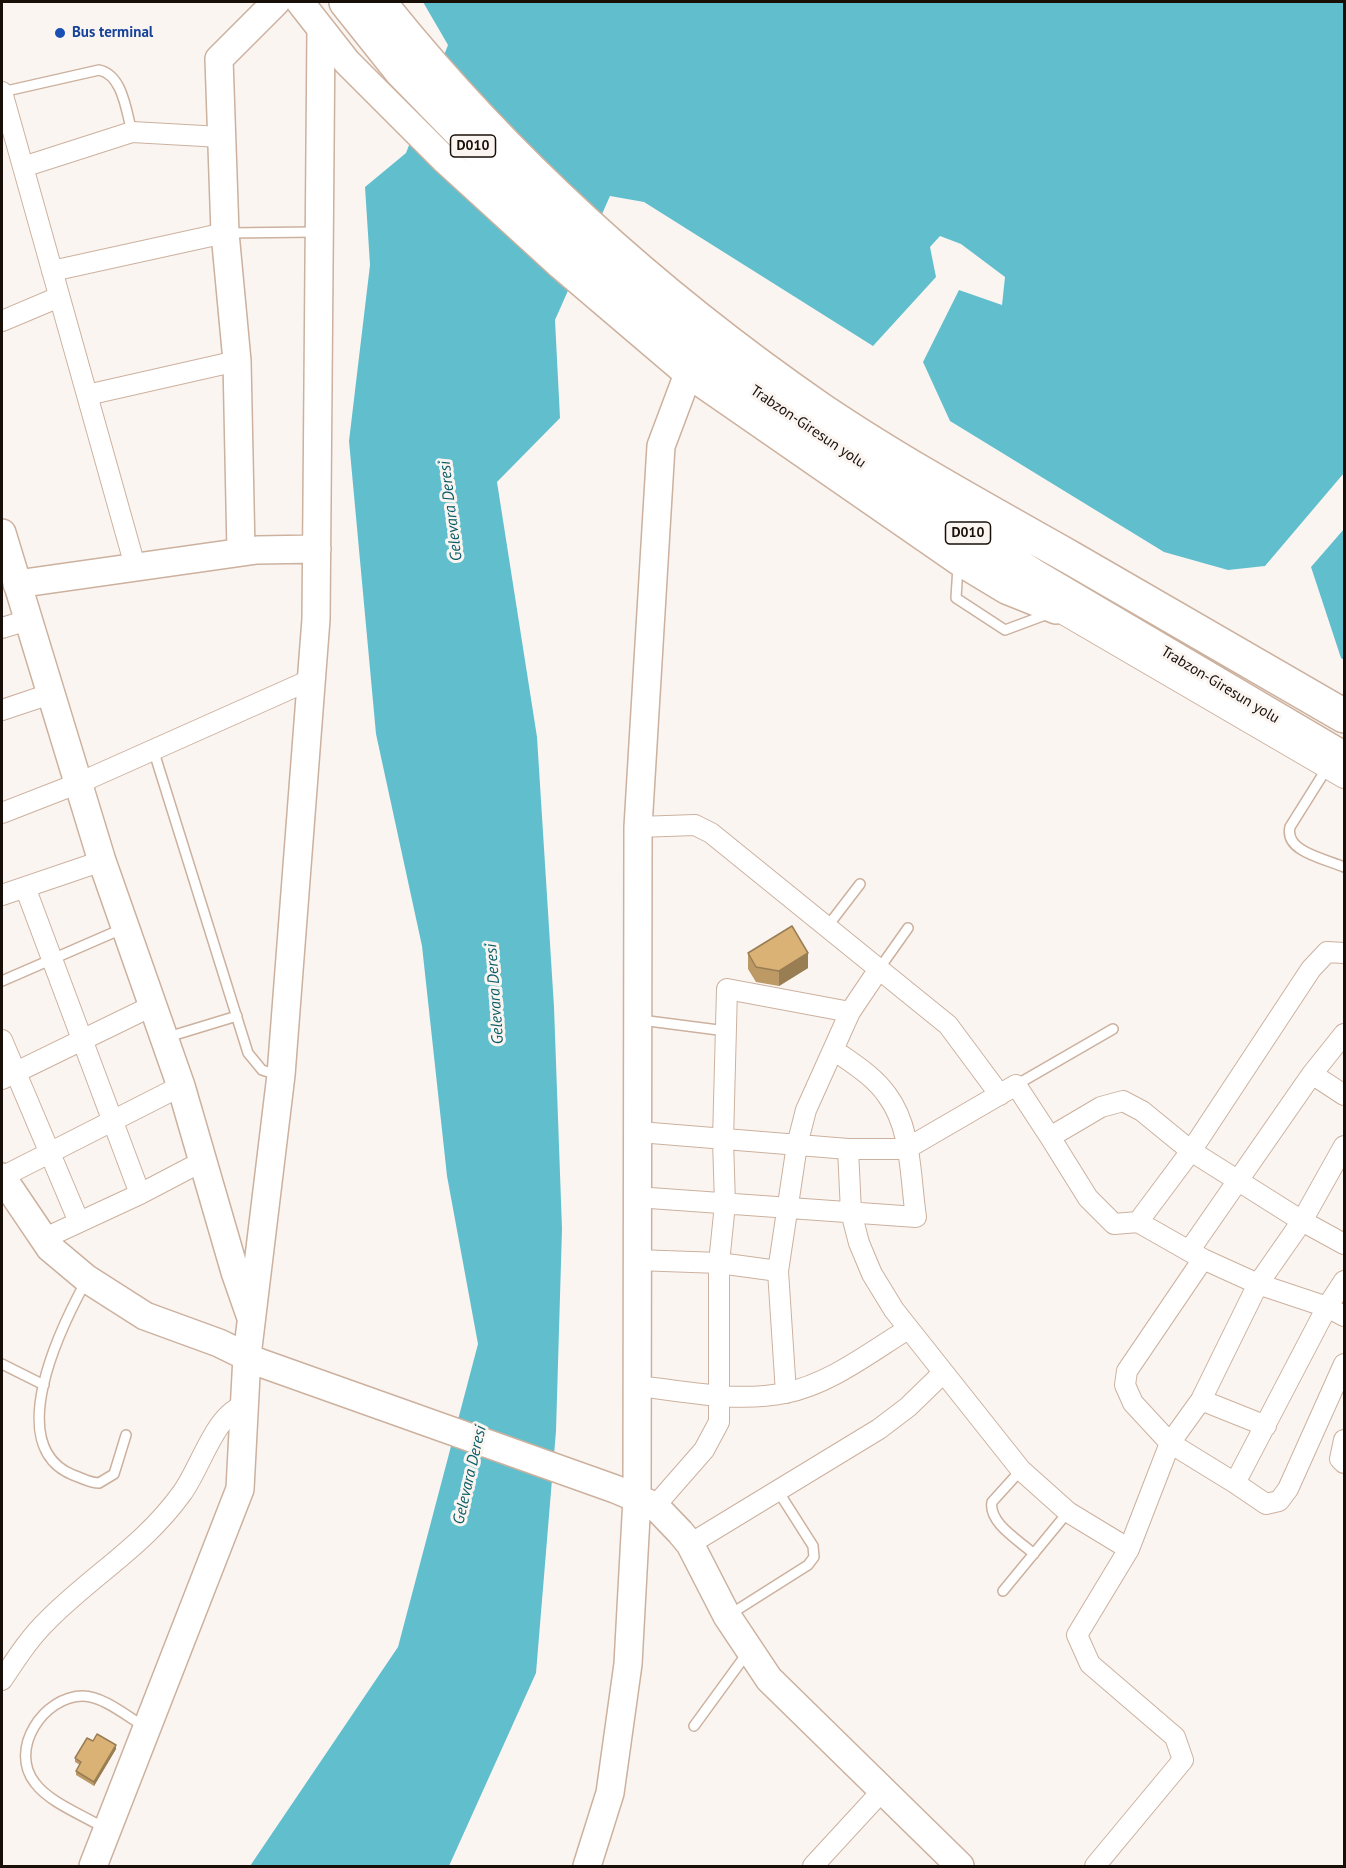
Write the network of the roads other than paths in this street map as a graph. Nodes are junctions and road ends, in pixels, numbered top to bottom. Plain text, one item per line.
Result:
1 (276, 2) edge
2 (300, 2) edge
3 (346, 2) edge
4 (380, 2) edge
5 (321, 30) junction
6 (2, 92) edge
7 (132, 132) junction
8 (221, 137) junction
9 (23, 167) junction
10 (320, 232) junction
11 (225, 233) junction
12 (52, 271) junction
13 (614, 278) junction
14 (59, 297) junction
15 (2, 321) edge
16 (237, 362) junction
17 (688, 374) junction
18 (87, 396) junction
19 (4, 547) edge
20 (317, 549) junction
21 (241, 552) junction
22 (958, 561) junction
23 (135, 566) junction
24 (17, 584) junction
25 (1067, 605) junction
26 (28, 620) junction
27 (2, 628) edge
28 (310, 680) junction
29 (50, 693) junction
30 (2, 710) edge
31 (1344, 716) edge
32 (153, 749) junction
33 (1336, 763) edge
34 (1344, 778) edge
35 (79, 783) junction
36 (2, 813) edge
37 (638, 827) junction
38 (102, 861) junction
39 (1344, 867) edge
40 (860, 884) dead end
41 (25, 887) junction
42 (2, 895) edge
43 (126, 927) junction
44 (827, 927) junction
45 (908, 928) dead end
46 (1344, 952) edge
47 (51, 958) junction
48 (879, 969) junction
49 (2, 981) edge
50 (154, 1005) junction
51 (850, 1012) junction
52 (237, 1016) junction
53 (639, 1019) junction
54 (1113, 1029) dead end
55 (726, 1031) junction
56 (1344, 1034) edge
57 (165, 1038) junction
58 (2, 1040) edge
59 (82, 1040) junction
60 (834, 1050) junction
61 (1312, 1074) junction
62 (281, 1075) junction
63 (8, 1076) edge
64 (182, 1086) junction
65 (1008, 1090) junction
66 (1344, 1095) edge
67 (112, 1121) junction
68 (639, 1132) junction
69 (1050, 1137) junction
70 (723, 1140) junction
71 (797, 1145) junction
72 (848, 1149) junction
73 (906, 1149) junction
74 (1191, 1151) junction
75 (49, 1153) junction
76 (1341, 1158) edge
77 (203, 1161) junction
78 (2, 1177) edge
79 (1239, 1181) junction
80 (141, 1194) junction
81 (636, 1197) junction
82 (725, 1204) junction
83 (789, 1209) junction
84 (851, 1212) junction
85 (1302, 1221) junction
86 (79, 1222) junction
87 (1138, 1222) junction
88 (43, 1239) junction
89 (1344, 1244) edge
90 (1196, 1255) junction
91 (638, 1260) junction
92 (719, 1263) junction
93 (778, 1270) junction
94 (87, 1279) junction
95 (1344, 1281) edge
96 (1258, 1284) junction
97 (1336, 1311) edge
98 (253, 1322) junction
99 (908, 1329) junction
100 (253, 1359) junction
101 (2, 1364) edge
102 (1344, 1364) edge
103 (942, 1374) junction
104 (44, 1385) junction
105 (638, 1386) junction
106 (786, 1393) junction
107 (720, 1394) junction
108 (1201, 1400) junction
109 (244, 1406) junction
110 (1266, 1425) junction
111 (126, 1435) dead end
112 (1344, 1440) edge
113 (1170, 1443) junction
114 (1344, 1463) edge
115 (1021, 1470) junction
116 (1234, 1483) junction
117 (778, 1491) junction
118 (636, 1498) junction
119 (1068, 1512) junction
120 (690, 1544) junction
121 (1129, 1549) junction
122 (1034, 1554) junction
123 (1004, 1591) dead end
124 (727, 1616) junction
125 (750, 1651) junction
126 (2, 1680) edge
127 (694, 1726) dead end
128 (147, 1728) junction
129 (882, 1791) junction
130 (107, 1830) junction
131 (93, 1866) edge
132 (587, 1866) edge
133 (813, 1866) edge
134 (960, 1866) edge
135 (1095, 1866) edge

1 - 8 street
2 - 5 street
3 - 13 highway, Trabzon-Giresun yolu / D010
4 - 13 highway, Trabzon-Giresun yolu / D010
5 - 10 street
5 - 13 street
6 - 7 lane
6 - 9 street
7 - 8 street
7 - 9 street
8 - 11 street
9 - 12 street
10 - 11 lane
10 - 20 street
11 - 12 street
11 - 16 street
12 - 14 street
13 - 17 street
13 - 25 highway, Trabzon-Giresun yolu / D010
13 - 31 highway, Trabzon-Giresun yolu / D010
14 - 15 street
14 - 18 street
16 - 18 street
16 - 21 street
17 - 22 street
17 - 37 street
18 - 23 street
19 - 24 street
20 - 21 street
20 - 28 street
21 - 23 street
22 - 25 street
22 - 25 lane
23 - 24 street
24 - 26 street
25 - 33 highway, Trabzon-Giresun yolu / D010
26 - 27 street
26 - 29 street
28 - 32 street
28 - 62 street
29 - 30 street
29 - 35 street
32 - 35 street
32 - 52 lane
33 - 34 street
33 - 39 lane
35 - 36 street
35 - 38 street
37 - 44 street
37 - 53 street
38 - 41 street
38 - 43 street
40 - 44 lane
41 - 42 street
41 - 47 street
43 - 47 lane
43 - 50 street
44 - 48 street
45 - 48 lane
46 - 74 street
47 - 49 lane
47 - 59 street
48 - 51 street
48 - 65 street
50 - 57 street
50 - 59 street
51 - 55 street
51 - 60 street
52 - 57 lane
52 - 62 lane
53 - 55 lane
53 - 68 street
54 - 65 lane
55 - 70 street
56 - 61 street
57 - 64 street
58 - 63 street
59 - 63 street
59 - 67 street
60 - 71 street
60 - 73 street
61 - 66 street
61 - 79 street
62 - 98 street
63 - 75 street
64 - 67 street
64 - 77 street
65 - 69 street
65 - 73 street
67 - 75 street
67 - 80 street
68 - 70 street
68 - 81 street
69 - 74 street
69 - 87 street
70 - 71 street
70 - 82 street
71 - 72 street
71 - 83 street
72 - 73 street
72 - 84 street
73 - 84 street
74 - 79 street
74 - 87 street
75 - 78 street
75 - 86 street
76 - 85 street
77 - 80 street
77 - 98 street
78 - 88 street
79 - 85 street
79 - 90 street
80 - 86 street
81 - 82 street
81 - 91 street
82 - 83 street
82 - 92 street
83 - 84 street
83 - 93 street
84 - 99 street
85 - 89 street
85 - 96 street
86 - 88 street
87 - 90 street
88 - 94 street
90 - 96 street
90 - 113 street
91 - 92 street
91 - 105 street
92 - 93 street
92 - 107 street
93 - 106 street
94 - 100 street
94 - 104 lane
95 - 97 street
96 - 97 street
96 - 108 street
97 - 110 street
98 - 100 street
99 - 103 street
99 - 106 street
100 - 109 street
100 - 118 street
101 - 104 lane
102 - 116 street
103 - 115 street
103 - 117 street
104 - 111 lane
105 - 107 street
105 - 118 street
106 - 107 street
107 - 118 street
108 - 110 street
108 - 113 street
109 - 126 street
109 - 128 street
110 - 116 street
112 - 114 street
113 - 116 street
113 - 121 street
115 - 119 street
115 - 122 lane
117 - 120 street
117 - 124 lane
118 - 120 street
118 - 132 street
119 - 121 street
119 - 122 lane
120 - 124 street
121 - 135 street
122 - 123 lane
124 - 125 street
125 - 127 lane
125 - 129 street
128 - 130 street
128 - 130 lane
129 - 133 street
129 - 134 street
130 - 131 street

